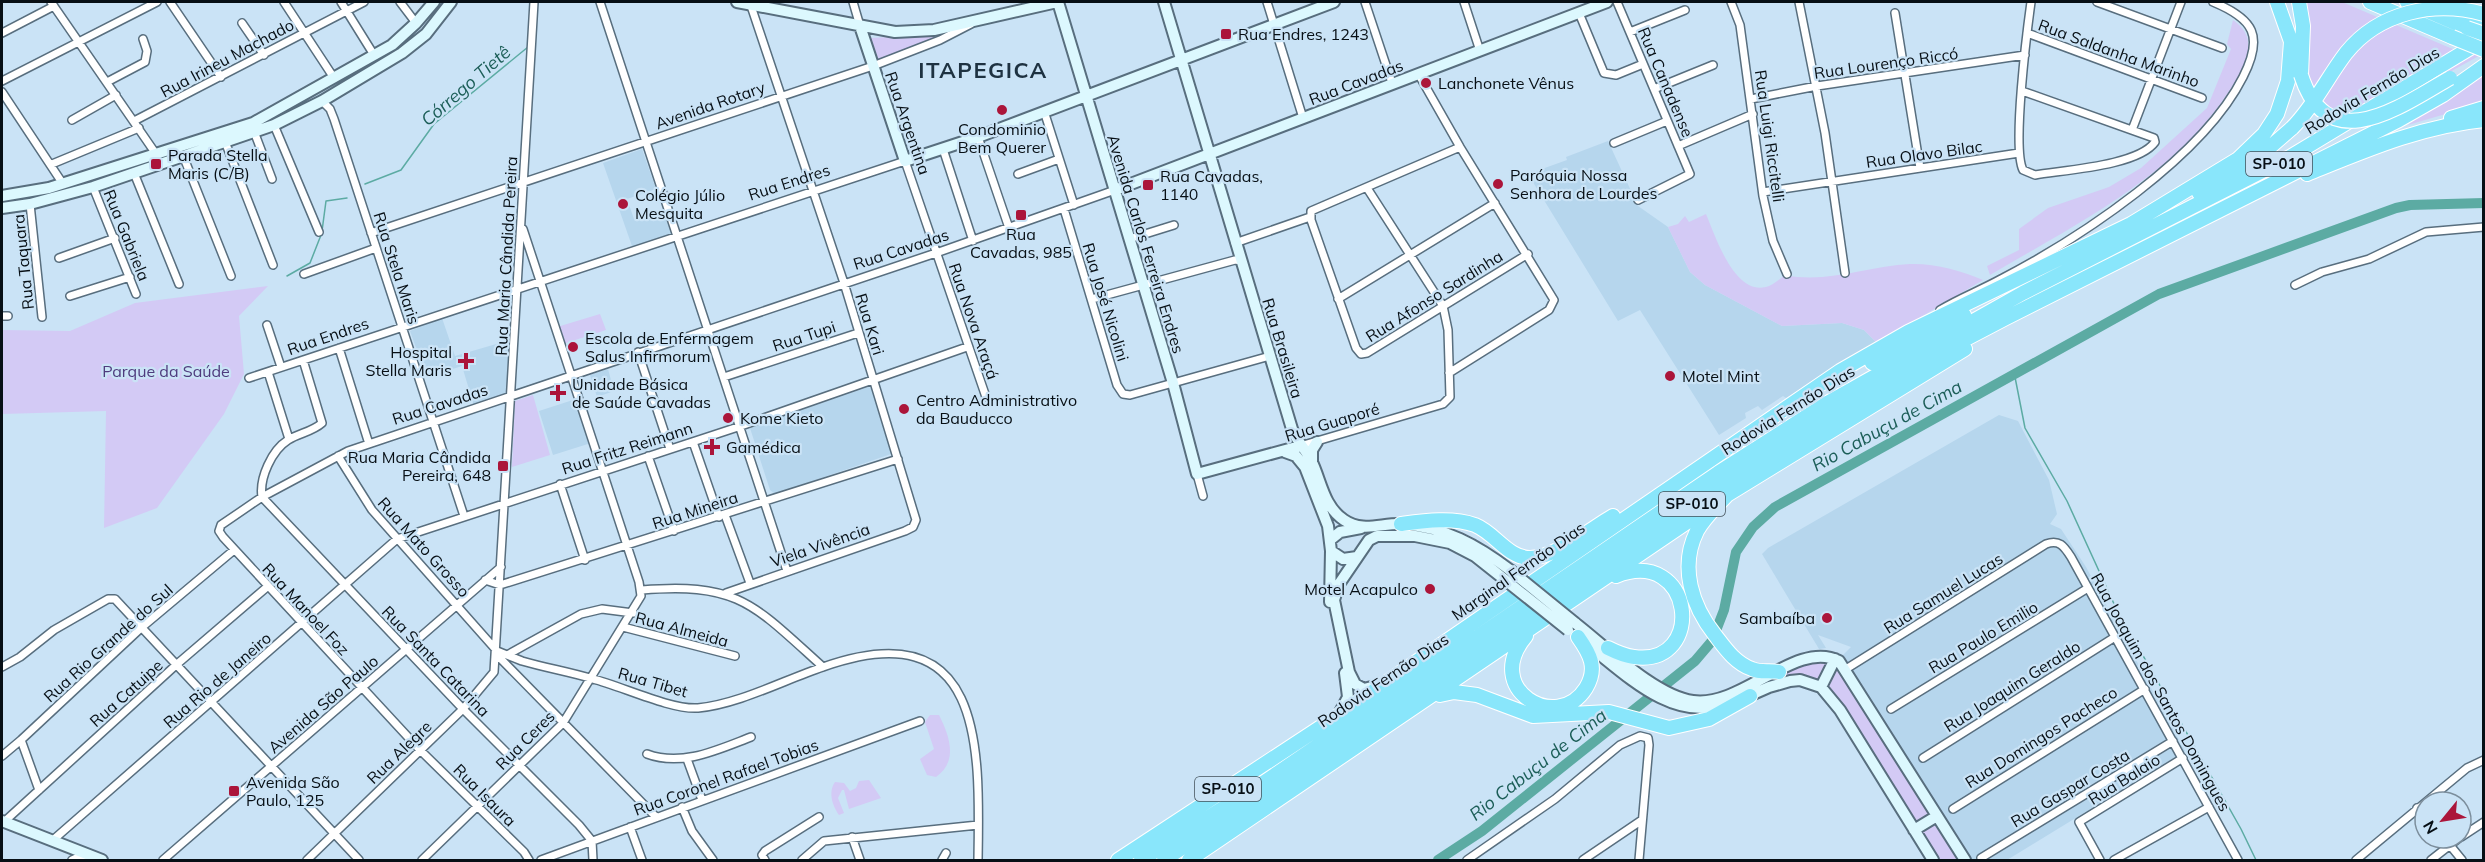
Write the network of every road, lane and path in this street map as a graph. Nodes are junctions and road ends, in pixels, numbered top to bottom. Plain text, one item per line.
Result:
1 (157, 2) edge
2 (170, 2) edge
3 (284, 2) edge
4 (341, 2) edge
5 (364, 2) edge
6 (400, 2) edge
7 (434, 2) edge
8 (451, 2) edge
9 (534, 2) edge
10 (600, 2) edge
11 (737, 2) edge
12 (853, 2) edge
13 (1057, 2) edge
14 (1164, 2) edge
15 (1267, 2) edge
16 (1334, 2) edge
17 (1365, 2) edge
18 (1464, 2) edge
19 (1608, 2) edge
20 (1617, 2) edge
21 (1731, 2) edge
22 (1799, 2) edge
23 (2031, 2) edge
24 (2097, 2) edge
25 (2181, 2) edge
26 (2213, 2) edge
27 (2277, 2) edge
28 (2370, 2) edge
29 (2407, 2) edge
30 (2437, 2) edge
31 (750, 3) edge
32 (2299, 3) edge
33 (53, 4) edge
34 (347, 10) junction
35 (1685, 10) dead end
36 (1579, 13) junction
37 (1895, 13) dead end
38 (2478, 21) edge
39 (242, 23) dead end
40 (416, 23) junction
41 (1275, 24) junction
42 (860, 26) junction
43 (2170, 29) junction
44 (305, 32) junction
45 (1630, 32) junction
46 (2, 33) edge
47 (2026, 33) junction
48 (2484, 34) edge
49 (939, 35) junction
50 (143, 39) dead end
51 (2484, 40) edge
52 (79, 42) junction
53 (2291, 42) junction
54 (2222, 48) dead end
55 (2484, 50) edge
56 (1479, 51) junction
57 (264, 55) junction
58 (2025, 55) junction
59 (374, 56) junction
60 (2484, 58) edge
61 (1182, 59) junction
62 (2453, 61) junction
63 (1643, 64) junction
64 (1713, 65) dead end
65 (873, 66) junction
66 (2484, 66) edge
67 (1905, 74) junction
68 (1419, 75) junction
69 (2301, 75) junction
70 (221, 77) junction
71 (334, 78) junction
72 (2152, 79) junction
73 (2, 81) edge
74 (107, 82) junction
75 (1392, 83) junction
76 (1817, 86) junction
77 (1654, 89) junction
78 (2022, 91) junction
79 (2, 92) edge
80 (116, 95) junction
81 (1085, 95) junction
82 (781, 97) junction
83 (2202, 98) dead end
84 (1751, 99) junction
85 (322, 101) junction
86 (2484, 108) edge
87 (1044, 111) junction
88 (1753, 114) junction
89 (1303, 118) junction
90 (72, 120) dead end
91 (2484, 120) edge
92 (134, 121) junction
93 (1667, 121) junction
94 (274, 125) junction
95 (140, 128) junction
96 (2133, 130) junction
97 (255, 134) junction
98 (978, 137) junction
99 (224, 139) junction
100 (645, 143) junction
101 (1614, 143) dead end
102 (1678, 146) junction
103 (1460, 147) junction
104 (2374, 147) junction
105 (944, 149) junction
106 (2019, 153) junction
107 (156, 154) junction
108 (1210, 154) junction
109 (184, 158) junction
110 (1059, 159) junction
111 (905, 161) junction
112 (52, 164) junction
113 (1920, 168) junction
114 (134, 173) junction
115 (1018, 174) dead end
116 (272, 179) dead end
117 (1832, 181) junction
118 (523, 183) junction
119 (63, 184) junction
120 (93, 187) junction
121 (1367, 188) junction
122 (812, 189) junction
123 (1115, 190) junction
124 (1763, 192) junction
125 (2, 196) edge
126 (1638, 200) dead end
127 (2172, 200) junction
128 (1495, 203) junction
129 (30, 204) junction
130 (1074, 205) junction
131 (2227, 206) junction
132 (2, 208) edge
133 (1064, 209) junction
134 (1310, 217) junction
135 (522, 225) junction
136 (1174, 225) dead end
137 (2484, 227) edge
138 (1009, 228) junction
139 (318, 232) dead end
140 (371, 233) junction
141 (676, 235) junction
142 (115, 238) junction
143 (1129, 239) junction
144 (973, 241) junction
145 (1235, 243) junction
146 (376, 248) junction
147 (936, 254) junction
148 (1528, 254) junction
149 (1408, 255) junction
150 (59, 258) dead end
151 (1241, 261) junction
152 (273, 265) dead end
153 (1845, 273) dead end
154 (304, 274) dead end
155 (1787, 274) dead end
156 (231, 276) dead end
157 (130, 277) junction
158 (541, 281) junction
159 (844, 283) junction
160 (179, 284) dead end
161 (2295, 285) dead end
162 (1144, 286) junction
163 (516, 290) junction
164 (2023, 293) junction
165 (136, 294) dead end
166 (70, 296) dead end
167 (1092, 299) junction
168 (1338, 299) junction
169 (1443, 306) junction
170 (2029, 307) junction
171 (42, 316) dead end
172 (267, 326) dead end
173 (402, 326) junction
174 (709, 330) junction
175 (1908, 332) junction
176 (858, 333) junction
177 (968, 347) junction
178 (339, 348) junction
179 (638, 352) junction
180 (1269, 356) junction
181 (303, 360) junction
182 (281, 368) junction
183 (268, 372) junction
184 (1449, 373) junction
185 (571, 376) junction
186 (724, 377) junction
187 (249, 378) dead end
188 (873, 380) junction
189 (1173, 383) junction
190 (986, 396) dead end
191 (512, 398) junction
192 (1793, 404) junction
193 (434, 421) junction
194 (741, 426) junction
195 (289, 439) junction
196 (693, 441) junction
197 (1317, 441) junction
198 (369, 444) junction
199 (1300, 446) junction
200 (670, 449) junction
201 (1285, 452) junction
202 (338, 456) junction
203 (648, 456) junction
204 (898, 459) junction
205 (1312, 462) junction
206 (603, 470) junction
207 (1197, 474) junction
208 (560, 484) junction
209 (1727, 495) junction
210 (1203, 496) dead end
211 (1656, 496) junction
212 (262, 498) junction
213 (764, 501) junction
214 (505, 502) junction
215 (464, 516) junction
216 (722, 516) junction
217 (916, 518) joint
218 (1401, 524) junction
219 (1361, 528) junction
220 (674, 531) junction
221 (223, 537) joint
222 (397, 539) junction
223 (2055, 541) joint
224 (1331, 545) junction
225 (627, 547) junction
226 (234, 550) junction
227 (1357, 557) junction
228 (585, 560) junction
229 (501, 567) junction
230 (787, 571) junction
231 (1507, 575) junction
232 (485, 580) junction
233 (750, 583) junction
234 (1597, 584) junction
235 (345, 585) junction
236 (500, 585) junction
237 (267, 587) junction
238 (2088, 588) junction
239 (642, 590) junction
240 (726, 593) junction
241 (457, 604) junction
242 (633, 613) junction
243 (301, 624) junction
244 (498, 625) junction
245 (1535, 626) junction
246 (623, 627) junction
247 (141, 628) junction
248 (1574, 630) junction
249 (481, 632) junction
250 (2115, 637) junction
251 (1608, 648) junction
252 (406, 650) junction
253 (497, 653) junction
254 (1430, 653) junction
255 (508, 655) junction
256 (735, 656) dead end
257 (1835, 659) junction
258 (176, 665) junction
259 (2, 667) edge
260 (510, 667) junction
261 (823, 667) junction
262 (1846, 669) junction
263 (494, 672) junction
264 (1779, 672) junction
265 (593, 678) junction
266 (1390, 680) junction
267 (1646, 684) junction
268 (362, 687) junction
269 (1821, 687) junction
270 (2145, 689) junction
271 (1666, 696) junction
272 (1750, 696) junction
273 (1429, 698) junction
274 (210, 703) junction
275 (1373, 707) junction
276 (463, 709) junction
277 (1891, 709) dead end
278 (1336, 717) junction
279 (920, 721) dead end
280 (563, 723) junction
281 (751, 737) dead end
282 (21, 741) junction
283 (2173, 741) junction
284 (420, 750) junction
285 (647, 754) dead end
286 (2, 756) edge
287 (1923, 758) dead end
288 (2183, 758) junction
289 (687, 759) junction
290 (2484, 760) edge
291 (519, 765) junction
292 (270, 767) junction
293 (1287, 778) junction
294 (39, 790) junction
295 (2440, 790) edge
296 (702, 800) junction
297 (477, 805) junction
298 (682, 807) junction
299 (2209, 807) junction
300 (1953, 809) dead end
301 (2413, 812) edge
302 (1257, 816) junction
303 (1937, 816) junction
304 (656, 817) junction
305 (819, 817) dead end
306 (1642, 820) junction
307 (3, 821) edge
308 (978, 825) junction
309 (630, 827) junction
310 (1914, 830) junction
311 (334, 834) junction
312 (852, 837) junction
313 (53, 840) junction
314 (592, 841) junction
315 (2443, 850) edge
316 (86, 857) edge
317 (1981, 858) dead end
318 (2236, 860) edge
319 (72, 861) edge
320 (102, 861) edge
321 (163, 861) edge
322 (307, 861) edge
323 (359, 861) edge
324 (422, 861) edge
325 (529, 861) edge
326 (541, 861) edge
327 (593, 861) edge
328 (642, 861) edge
329 (712, 861) edge
330 (765, 861) edge
331 (802, 861) edge
332 (860, 861) edge
333 (978, 861) edge
334 (1118, 861) edge
335 (1141, 861) edge
336 (1164, 861) edge
337 (1189, 861) edge
338 (1467, 861) edge
339 (1583, 861) edge
340 (1639, 861) edge
341 (1933, 861) edge
342 (1965, 861) edge
343 (2100, 861) edge
344 (2114, 861) edge
345 (2356, 861) edge
346 (2431, 861) edge

1 - 52 street
2 - 70 street
3 - 44 street
4 - 34 street
5 - 34 street, Rua Irineu Machado
6 - 40 street
7 - 40 main road
8 - 85 main road
9 - 118 street, Rua Maria Cândida Pereira
10 - 100 street
11 - 31 main road
12 - 42 street, Rua Argentina
13 - 49 main road
13 - 81 main road, Avenida Carlos Ferreira Endres
14 - 61 main road, Rua Brasileira
15 - 41 street
16 - 41 main road, Rua Endres
17 - 75 street
18 - 56 street
19 - 36 main road, Rua Cavadas
20 - 45 street, Rua Canadense
21 - 84 street, Rua Luigi Riccitelli
22 - 76 street
23 - 47 street
24 - 43 street
25 - 43 street
26 - 175 street
27 - 53 highway
28 - 55 highway, bridge
29 - 38 highway
30 - 38 highway
31 - 42 main road
31 - 82 street, Rua Kari
32 - 69 highway
33 - 46 street
33 - 52 street
34 - 44 street, Rua Irineu Machado
34 - 59 street
35 - 45 street
36 - 56 main road, Rua Cavadas
36 - 63 street
37 - 67 street
38 - 48 highway, bridge
38 - 127 highway, bridge
39 - 57 street
40 - 59 main road
41 - 61 main road, Rua Endres
41 - 89 street
42 - 49 main road
42 - 65 main road, Rua Argentina
43 - 54 street
43 - 72 street
44 - 57 street, Rua Irineu Machado
44 - 71 street
45 - 63 street, Rua Canadense
47 - 58 street
47 - 72 street, Rua Saldanha Marinho
48 - 62 highway
49 - 65 street, Avenida Rotary
50 - 74 street
51 - 62 highway, Rodovia Fernão Dias / SP-010
52 - 73 street
52 - 74 street
53 - 69 highway
53 - 127 highway
56 - 68 main road, Rua Cavadas
57 - 70 street, Rua Irineu Machado
58 - 67 street, Rua Lourenço Riccó
58 - 78 street
59 - 71 main road
60 - 69 highway, bridge
61 - 81 main road, Rua Endres
61 - 108 main road, Rua Brasileira
62 - 164 highway, Rodovia Fernão Dias / SP-010
63 - 77 street, Rua Canadense
64 - 77 street
65 - 82 street, Avenida Rotary
65 - 111 main road, Rua Argentina
66 - 131 highway, Rodovia Fernão Dias / SP-010
67 - 76 street, Rua Lourenço Riccó
67 - 113 street
68 - 75 main road, Rua Cavadas
68 - 103 street
70 - 92 street, Rua Irineu Machado
71 - 99 main road
72 - 83 street, Rua Saldanha Marinho
72 - 96 street
74 - 80 street
75 - 89 main road, Rua Cavadas
76 - 84 street, Rua Lourenço Riccó
76 - 117 street
77 - 93 street, Rua Canadense
78 - 96 street
78 - 106 street
79 - 112 street
80 - 90 street
80 - 92 street
81 - 87 main road, Rua Endres
81 - 123 main road, Avenida Carlos Ferreira Endres
82 - 100 street, Avenida Rotary
82 - 122 street, Rua Kari
84 - 88 street, Rua Luigi Riccitelli
85 - 94 main road
85 - 140 street, Rua Stela Maris
86 - 104 highway
87 - 98 main road, Rua Endres
87 - 110 street
88 - 102 street
88 - 124 street, Rua Luigi Riccitelli
89 - 108 main road, Rua Cavadas
91 - 104 highway
92 - 95 street
93 - 101 street
93 - 102 street, Rua Canadense
94 - 97 main road
94 - 139 street
95 - 107 street
95 - 112 street
96 - 106 street
97 - 99 main road
97 - 116 street
98 - 105 main road, Rua Endres
98 - 138 street
99 - 107 main road
99 - 109 main road
99 - 152 street
100 - 118 street, Avenida Rotary
100 - 141 street
102 - 126 street, Rua Canadense
103 - 121 street
103 - 128 street
104 - 131 highway
105 - 111 main road, Rua Endres
105 - 144 street
106 - 113 street, Rua Olavo Bilac
107 - 119 main road
108 - 123 main road, Rua Cavadas
108 - 145 main road, Rua Brasileira
109 - 114 main road
109 - 156 street
110 - 115 street
110 - 130 street
111 - 122 street, Rua Endres
111 - 147 street, Rua Argentina
112 - 119 street
113 - 117 street, Rua Olavo Bilac
114 - 120 main road
114 - 160 street
117 - 124 street, Rua Olavo Bilac
117 - 153 street
118 - 135 street, Rua Maria Cândida Pereira
118 - 140 street, Avenida Rotary
119 - 125 main road
120 - 129 main road
120 - 142 street, Rua Gabriela
121 - 134 street
121 - 149 street
122 - 141 street, Rua Endres
122 - 159 street, Rua Kari
123 - 130 street, Rua Cavadas
123 - 143 main road, Avenida Carlos Ferreira Endres
124 - 155 street, Rua Luigi Riccitelli
127 - 175 highway, Marginal Fernão Dias
128 - 148 street
128 - 149 street
129 - 132 main road
129 - 171 street, Rua Taquara
130 - 133 street, Rua Cavadas
131 - 170 highway, Rodovia Fernão Dias / SP-010
133 - 138 street, Rua Cavadas
133 - 167 street, Rua José Nicolini
134 - 145 street
134 - 168 street
135 - 158 street
135 - 163 street, Rua Maria Cândida Pereira
136 - 143 street
137 - 161 street
138 - 144 street, Rua Cavadas
140 - 146 street, Rua Stela Maris
141 - 158 street, Rua Endres
141 - 174 street
142 - 150 street
142 - 157 street, Rua Gabriela
143 - 162 main road, Avenida Carlos Ferreira Endres
144 - 147 street, Rua Cavadas
145 - 151 main road, Rua Brasileira
146 - 154 street
146 - 173 street, Rua Stela Maris
147 - 159 street, Rua Cavadas
147 - 177 street, Rua Nova Araçá
148 - 169 street, Rua Afonso Sardinha
148 - 184 street
149 - 168 street
149 - 169 street
151 - 162 street
151 - 180 main road, Rua Brasileira
157 - 165 street, Rua Gabriela
157 - 166 street
158 - 163 street, Rua Endres
158 - 185 street
159 - 174 street, Rua Cavadas
159 - 176 street, Rua Kari
162 - 167 street
162 - 189 main road, Avenida Carlos Ferreira Endres
163 - 173 street, Rua Endres
163 - 191 street, Rua Maria Cândida Pereira
164 - 192 highway
164 - 275 highway, Rodovia Fernão Dias / SP-010
167 - 189 street, Rua José Nicolini
168 - 169 street, Rua Afonso Sardinha
169 - 184 street
170 - 209 highway
170 - 293 highway, Rodovia Fernão Dias / SP-010
172 - 182 street
173 - 178 street, Rua Endres
173 - 193 street, Rua Stela Maris
174 - 179 street, Rua Cavadas
174 - 186 street
175 - 192 highway, Marginal Fernão Dias / SP-010
176 - 186 street, Rua Tupi
176 - 188 street, Rua Kari
177 - 188 street, Rua Fritz Reimann
177 - 190 street, Rua Nova Araçá
178 - 181 street, Rua Endres
178 - 198 street
179 - 185 street, Rua Cavadas
179 - 200 street
180 - 189 street
180 - 199 main road, Rua Brasileira
181 - 182 street, Rua Endres
181 - 195 street
182 - 183 street, Rua Endres
183 - 187 street, Rua Endres
183 - 195 street
184 - 197 street, Rua Guaporé
185 - 191 street, Rua Cavadas
185 - 206 street
186 - 194 street
188 - 194 street, Rua Fritz Reimann
188 - 204 street, Rua Kari
189 - 207 main road, Avenida Carlos Ferreira Endres
191 - 193 street, Rua Cavadas
191 - 214 street, Rua Maria Cândida Pereira
192 - 211 highway, Marginal Fernão Dias / SP-010
193 - 198 street, Rua Cavadas
193 - 215 street, Rua Stela Maris
194 - 196 street, Rua Fritz Reimann
194 - 213 street
195 - 212 street
196 - 200 street, Rua Fritz Reimann
196 - 216 street
197 - 199 street, Rua Guaporé
197 - 205 main road
198 - 202 street, Rua Cavadas
199 - 201 main road, Rua Guaporé
199 - 205 main road, Rua Brasileira
200 - 203 street, Rua Fritz Reimann
201 - 207 main road, Rua Guaporé
201 - 224 main road
202 - 212 street, Rua Cavadas
202 - 222 street, Rua Mato Grosso
203 - 206 street, Rua Fritz Reimann
203 - 220 street
204 - 213 street, Rua Mineira
204 - 217 street, Rua Kari
205 - 219 main road, Rua Brasileira
206 - 208 street, Rua Fritz Reimann
206 - 225 street
207 - 210 street, Avenida Carlos Ferreira Endres
208 - 214 street, Rua Fritz Reimann
208 - 228 street
209 - 234 highway, SP-010
209 - 264 highway
211 - 218 highway
211 - 254 highway, Marginal Fernão Dias / SP-010
212 - 221 street, Rua Cavadas
212 - 235 street, Rua Santa Catarina
213 - 216 street, Rua Mineira
213 - 230 street
214 - 215 street, Rua Fritz Reimann
214 - 229 street, Rua Maria Cândida Pereira
215 - 222 street, Rua Fritz Reimann
216 - 220 street, Rua Mineira
216 - 233 street
217 - 230 street, Viela Vivência
218 - 219 main road
218 - 231 main road
219 - 224 main road
220 - 225 street, Rua Mineira
221 - 226 street, Rua Manoel Foz
222 - 235 street, Rua Rio de Janeiro
222 - 241 street, Rua Mato Grosso
223 - 238 street, Rua Joaquim dos Santos Domingues
223 - 262 street, Rua Samuel Lucas
224 - 227 main road
224 - 278 main road
225 - 228 street, Rua Mineira
225 - 239 street
226 - 237 street, Rua Manoel Foz
226 - 247 street, Rua Rio Grande do Sul
227 - 231 main road
227 - 266 main road
228 - 236 street, Rua Mineira
229 - 232 street, Avenida São Paulo
229 - 236 street, Rua Maria Cândida Pereira
230 - 233 street, Viela Vivência
231 - 248 main road, bridge
232 - 236 street
232 - 241 street, Avenida São Paulo
233 - 240 street, Viela Vivência
234 - 245 highway, SP-010
234 - 251 highway
235 - 243 street, Rua Rio de Janeiro
235 - 252 street, Rua Santa Catarina
236 - 244 street, Rua Maria Cândida Pereira
237 - 243 street, Rua Manoel Foz
237 - 258 street, Rua Catuipe
238 - 250 street, Rua Joaquim dos Santos Domingues
238 - 277 street, Rua Paulo Emilio
239 - 240 street
239 - 242 street, Rua Ceres
240 - 261 street
241 - 249 street, Rua Mato Grosso
241 - 252 street, Avenida São Paulo
242 - 246 street, Rua Ceres
242 - 255 street
243 - 268 street, Rua Manoel Foz
243 - 274 street, Rua Rio de Janeiro
244 - 249 street
244 - 253 street, Rua Maria Cândida Pereira
245 - 248 highway
245 - 273 highway, SP-010
246 - 256 street, Rua Almeida
246 - 265 street, Rua Ceres
247 - 258 street
247 - 259 street
247 - 282 street, Rua Rio Grande do Sul
248 - 251 main road
248 - 267 main road
249 - 253 street, Rua Mato Grosso
250 - 270 street, Rua Joaquim dos Santos Domingues
250 - 287 street, Rua Joaquim Geraldo
251 - 267 main road
252 - 268 street, Avenida São Paulo
252 - 276 street, Rua Santa Catarina
253 - 255 street, Rua Tibet
253 - 260 street, Rua Mato Grosso
253 - 263 street, Rua Alegre
254 - 266 highway, Marginal Fernão Dias / SP-010
254 - 275 highway
255 - 265 street, Rua Tibet
257 - 262 main road
257 - 264 main road
257 - 269 main road
258 - 274 street
258 - 294 street, Rua Catuipe
260 - 263 street
260 - 280 street, Rua Mato Grosso
261 - 265 street, Rua Tibet
261 - 308 street, Rua Tibet
262 - 303 main road
263 - 276 street, Rua Alegre
264 - 271 main road
265 - 280 street, Rua Ceres
266 - 278 highway, Marginal Fernão Dias / SP-010
267 - 271 main road
268 - 284 street, Rua Manoel Foz
268 - 292 street, Avenida São Paulo
269 - 272 main road
269 - 310 main road
270 - 283 street, Rua Joaquim dos Santos Domingues
270 - 300 street, Rua Domingos Pacheco
271 - 272 main road
272 - 273 highway
273 - 302 highway, SP-010
274 - 292 street
274 - 313 street, Rua Rio de Janeiro
275 - 335 highway, Rodovia Fernão Dias / SP-010
276 - 284 street, Rua Alegre
276 - 291 street, Rua Santa Catarina
278 - 334 highway, Marginal Fernão Dias / SP-010
279 - 296 street, Rua Coronel Rafael Tobias
280 - 291 street, Rua Ceres
280 - 304 street, Rua Mato Grosso
281 - 289 street
282 - 286 street, Rua Rio Grande do Sul
282 - 294 street
283 - 288 street, Rua Joaquim dos Santos Domingues
283 - 317 street, Rua Gaspar Costa
284 - 297 street, Rua Isaura
284 - 311 street, Rua Alegre
285 - 289 street
288 - 299 street, Rua Joaquim dos Santos Domingues
288 - 343 street, Rua Balaio
289 - 296 street
290 - 295 street
291 - 297 street, Rua Ceres
291 - 314 street, Rua Santa Catarina
292 - 311 street
292 - 321 street, Avenida São Paulo
293 - 302 highway
293 - 336 highway, Rodovia Fernão Dias / SP-010
294 - 307 street, Rua Catuipe
296 - 298 street, Rua Coronel Rafael Tobias
297 - 324 street, Rua Ceres
297 - 325 street, Rua Isaura
298 - 304 street, Rua Coronel Rafael Tobias
298 - 329 street
299 - 318 street, Rua Joaquim dos Santos Domingues
299 - 344 street
301 - 345 street
302 - 337 highway, SP-010
303 - 310 main road
303 - 342 main road
304 - 309 street, Rua Coronel Rafael Tobias
305 - 330 street
306 - 338 street
306 - 339 street
306 - 340 street
307 - 313 main road
308 - 312 street
308 - 333 street, Rua Tibet
309 - 314 street, Rua Coronel Rafael Tobias
309 - 328 street
310 - 341 main road
311 - 322 street, Rua Alegre
311 - 323 street
312 - 331 street
312 - 332 street
313 - 316 main road
314 - 326 street, Rua Coronel Rafael Tobias
314 - 327 street
315 - 346 street
316 - 319 street
316 - 320 main road

